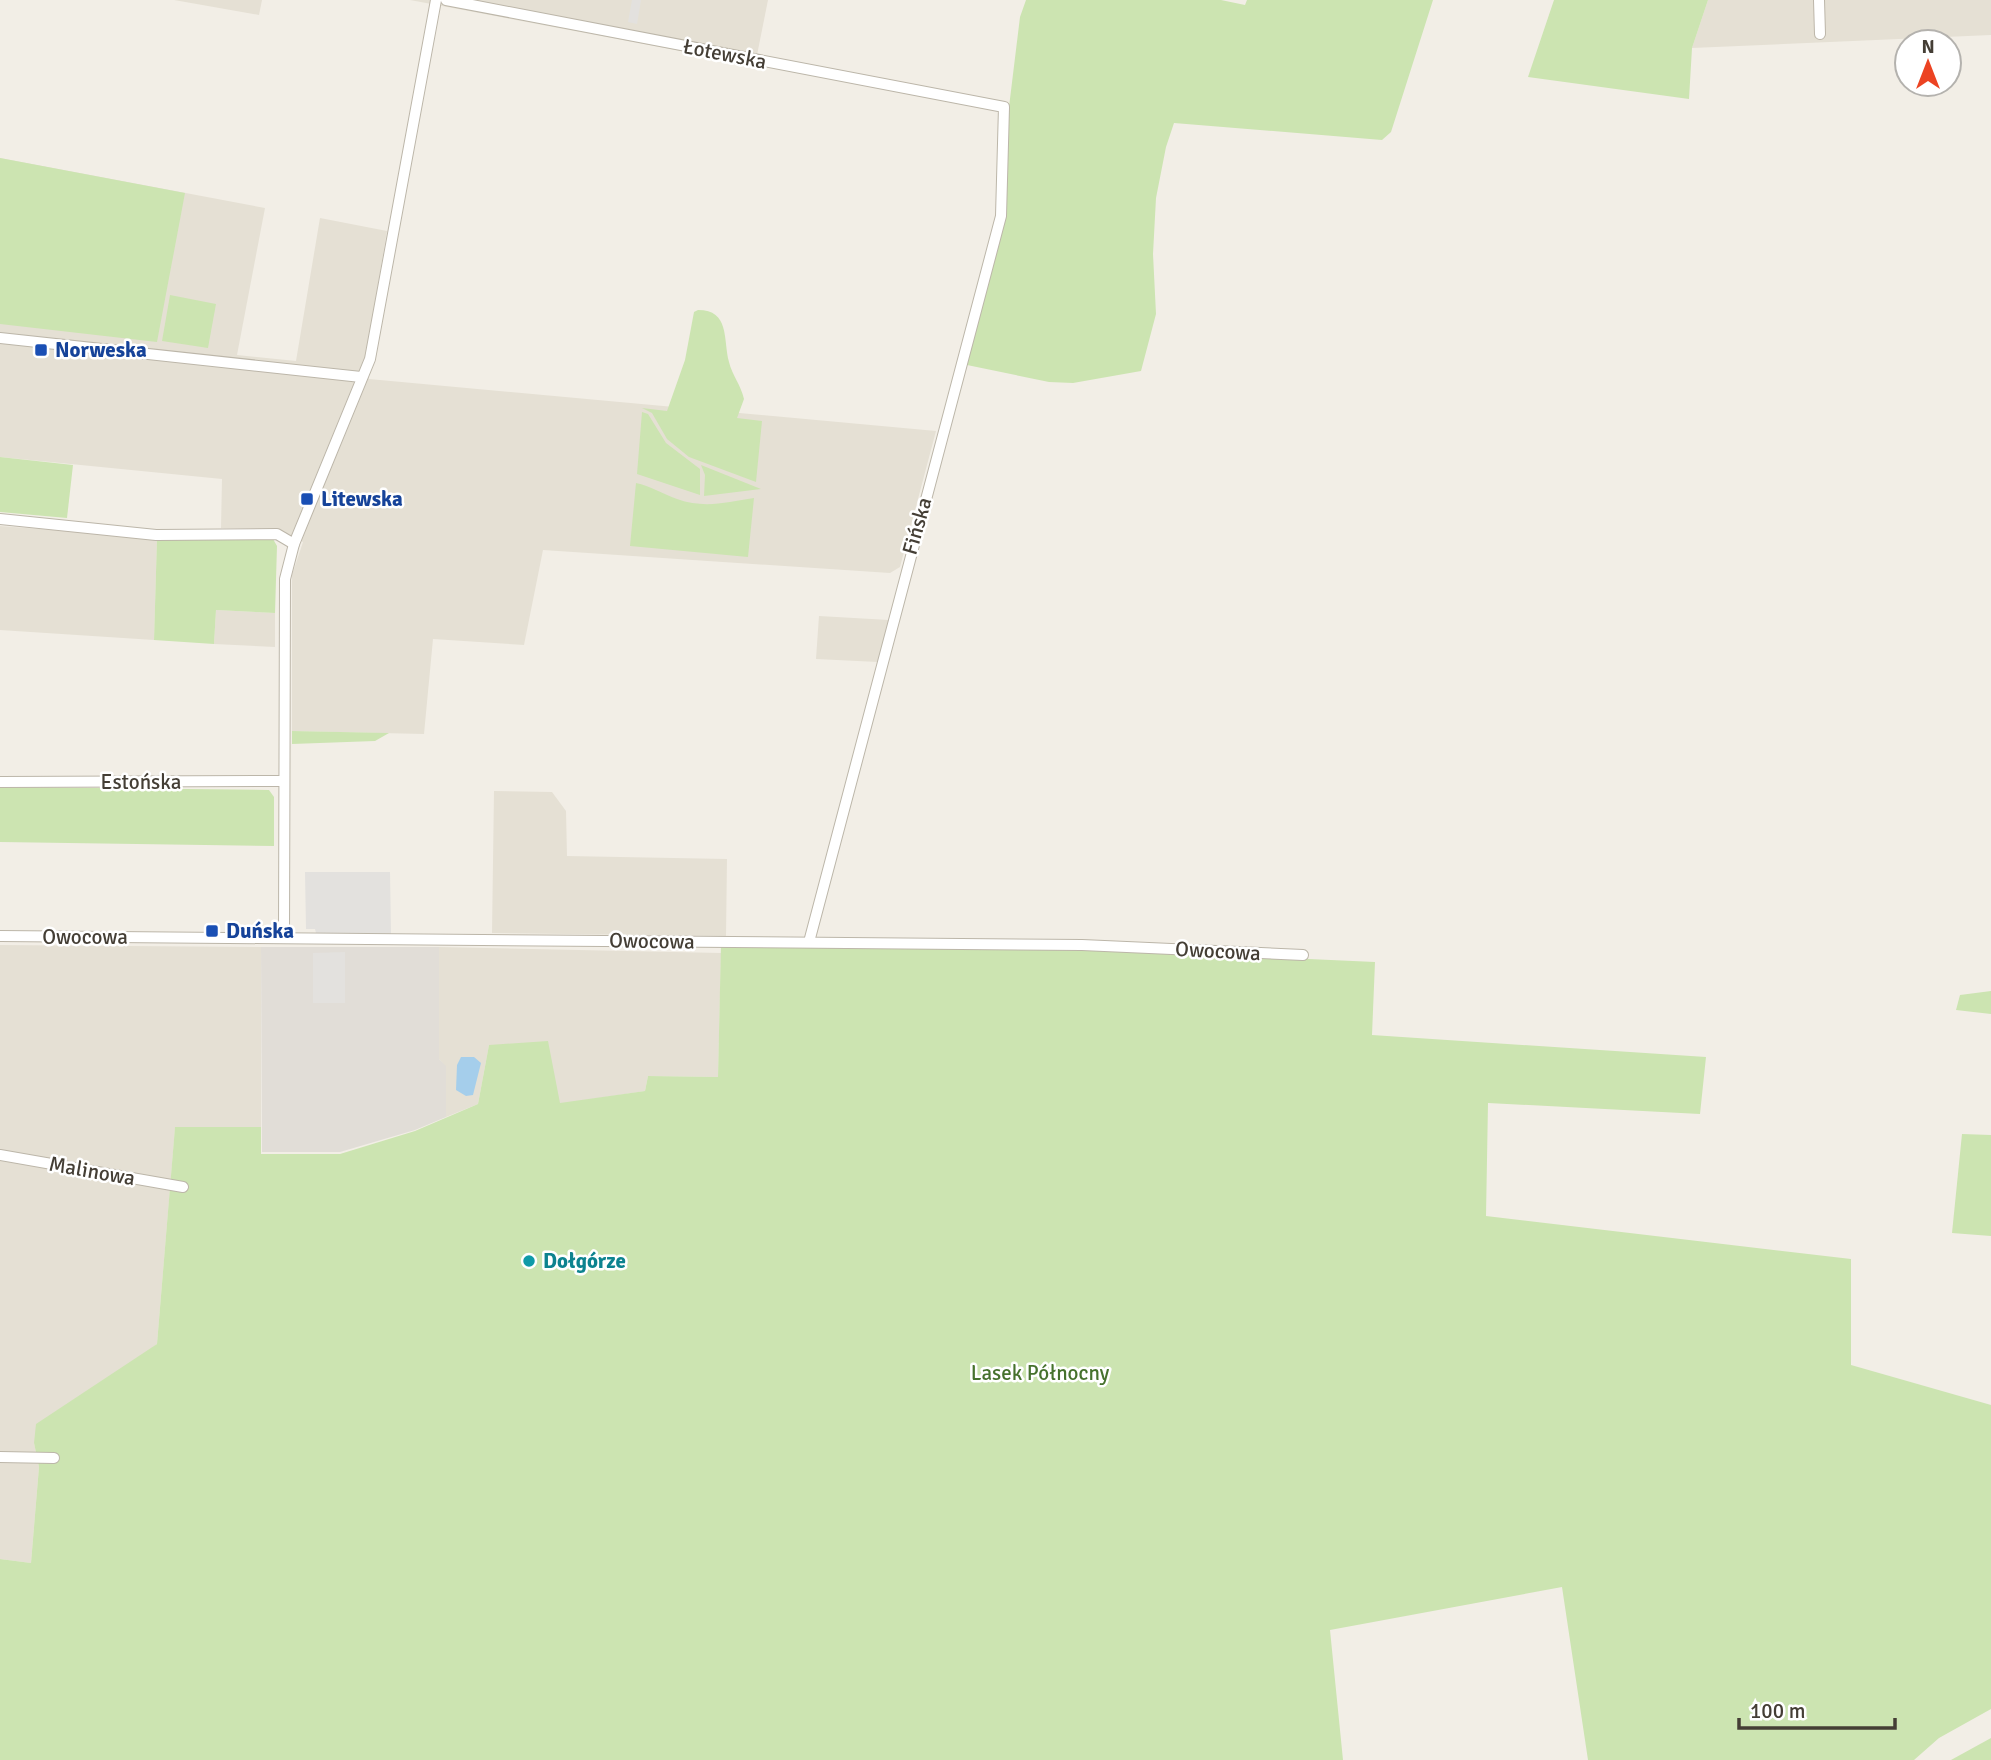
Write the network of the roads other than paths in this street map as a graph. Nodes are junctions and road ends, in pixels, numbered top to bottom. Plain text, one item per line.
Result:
1 (436, 0) edge
2 (446, 0) edge
3 (1819, 0) edge
4 (1820, 34) dead end
5 (1004, 107) joint
6 (0, 338) edge
7 (361, 377) junction
8 (0, 519) edge
9 (294, 544) junction
10 (282, 781) junction
11 (0, 782) edge
12 (0, 936) edge
13 (284, 938) junction
14 (809, 942) junction
15 (1303, 955) dead end
16 (0, 1155) edge
17 (183, 1187) dead end
18 (0, 1457) edge
19 (54, 1458) dead end

1 - 7 street
2 - 5 street, Łotewska
3 - 4 street
5 - 14 street, Fińska
6 - 7 street
7 - 9 street
8 - 9 street
9 - 10 street
10 - 11 street, Estońska
10 - 13 street
12 - 13 street, Owocowa
13 - 14 street, Owocowa
14 - 15 street, Owocowa
16 - 17 street, Malinowa
18 - 19 street

